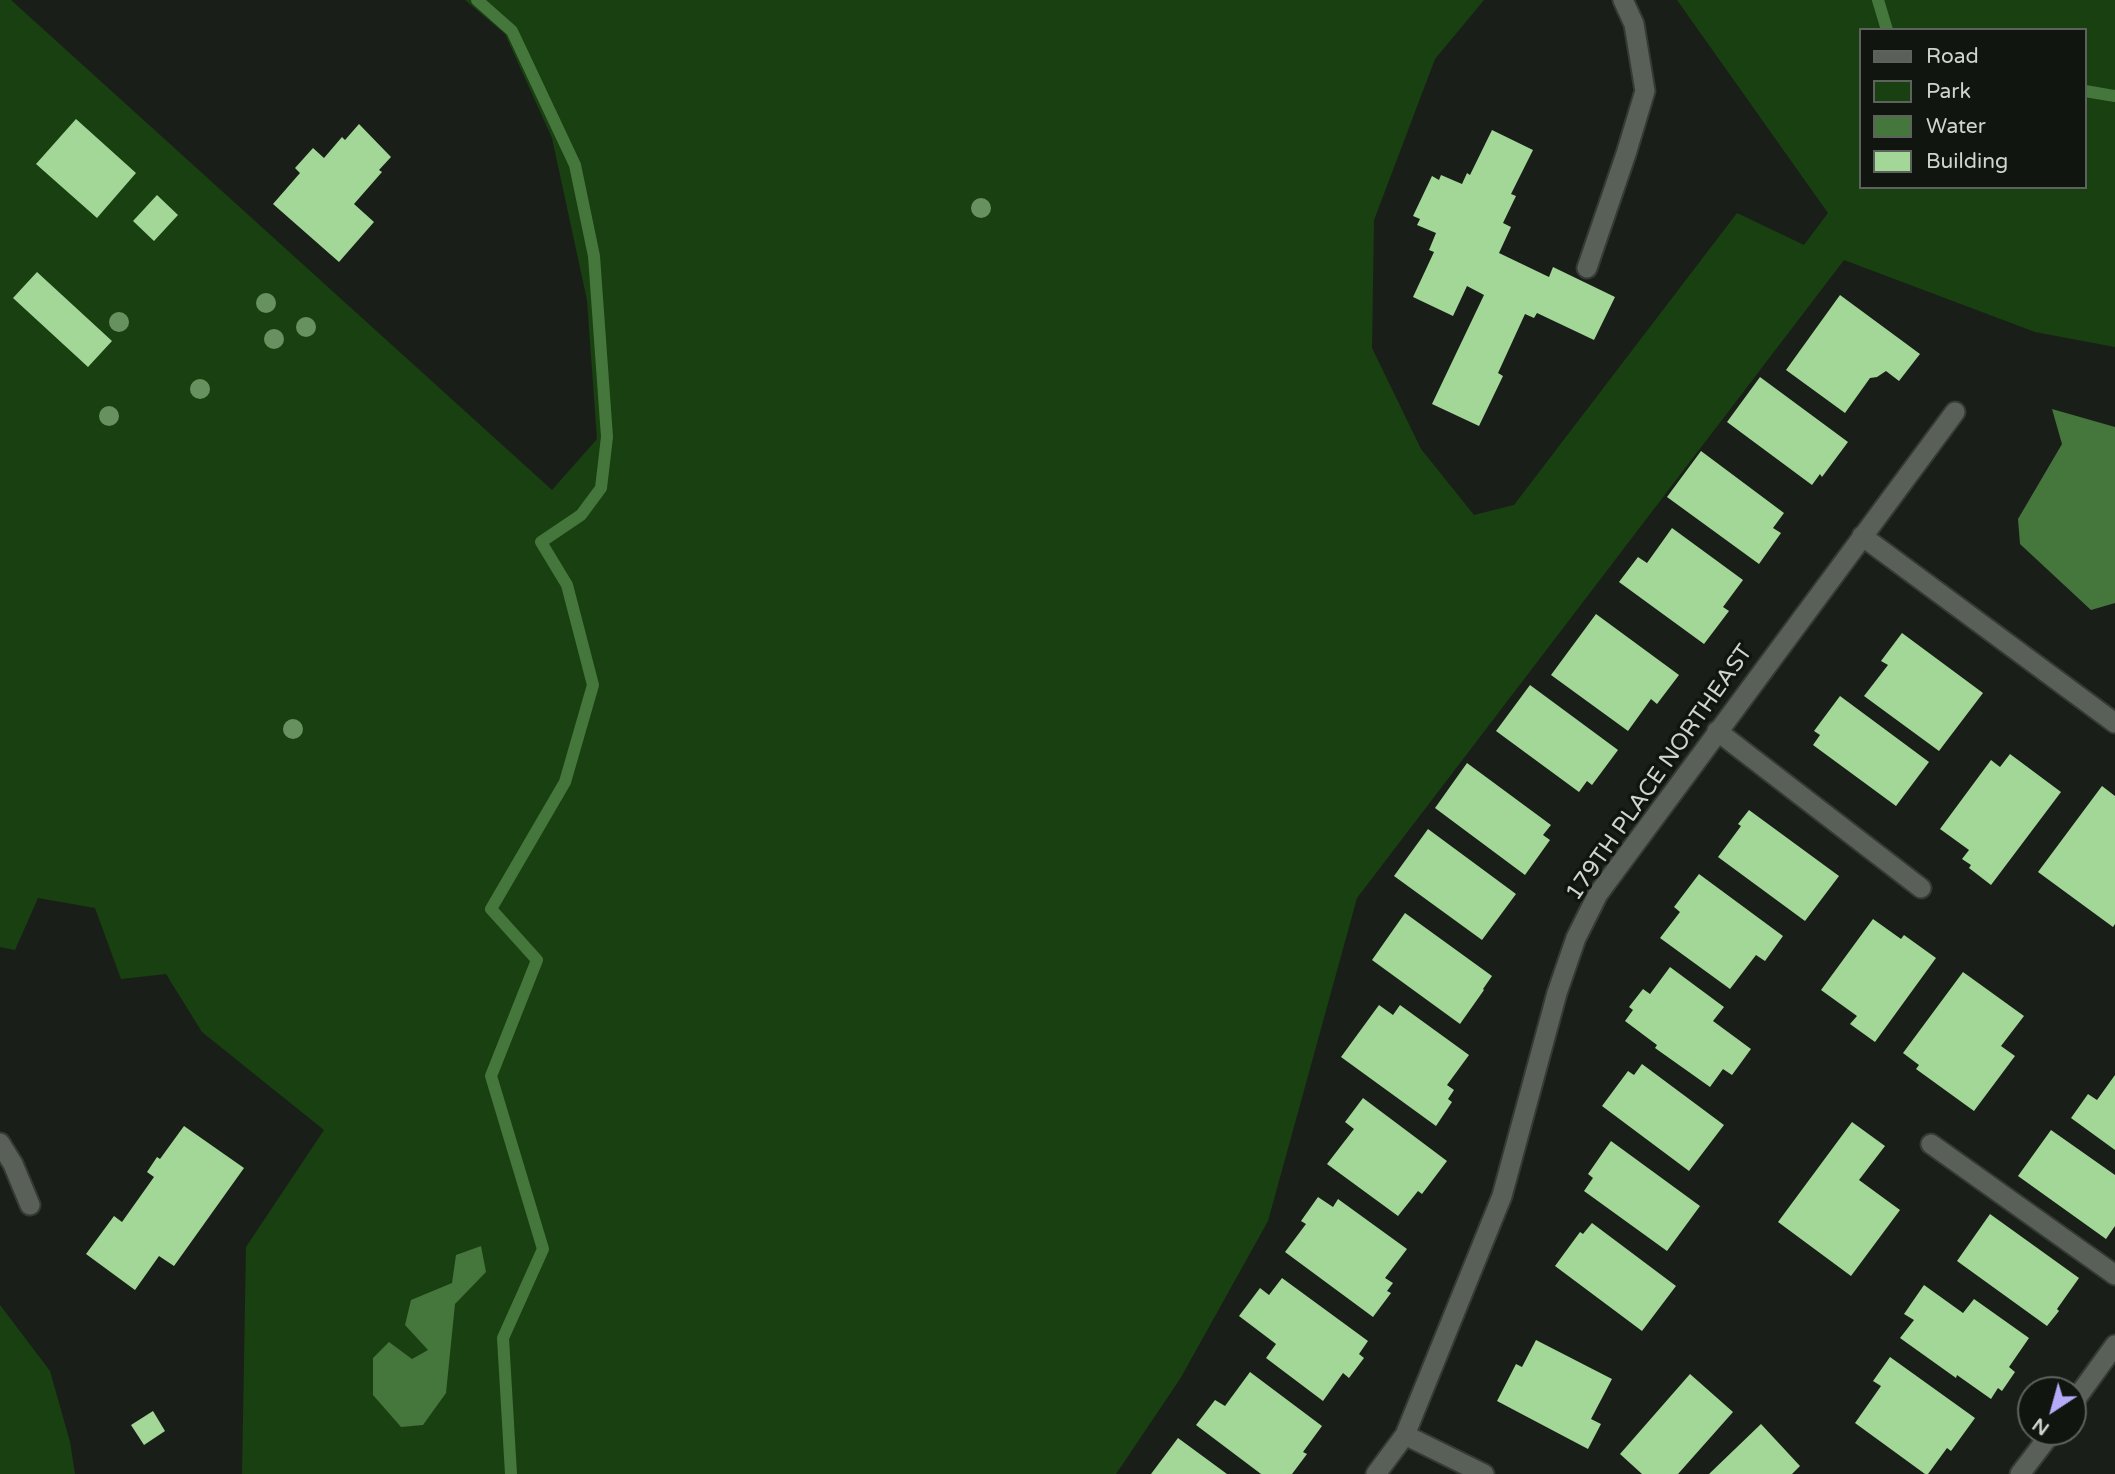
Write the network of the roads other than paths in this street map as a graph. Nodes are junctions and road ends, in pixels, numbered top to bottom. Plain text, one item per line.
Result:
1 (1623, 0) edge
2 (1587, 268) dead end
3 (1955, 412) dead end
4 (1862, 536) junction
5 (2115, 723) edge
6 (1717, 731) junction
7 (1921, 888) dead end
8 (0, 1143) edge
9 (1931, 1144) dead end
10 (30, 1205) dead end
11 (2115, 1275) edge
12 (2115, 1345) edge
13 (2087, 1384) edge
14 (1405, 1435) junction
15 (2041, 1446) edge
16 (1376, 1474) edge
17 (1484, 1474) edge
18 (2020, 1474) edge

1 - 2 street
3 - 4 street, 179TH PLACE NORTHEAST
4 - 5 street
4 - 6 street, 179TH PLACE NORTHEAST
6 - 7 street
6 - 14 street, 179TH PLACE NORTHEAST
8 - 10 street
9 - 11 street
12 - 13 street
14 - 16 street, 179TH PLACE NORTHEAST
14 - 17 street
15 - 18 street

